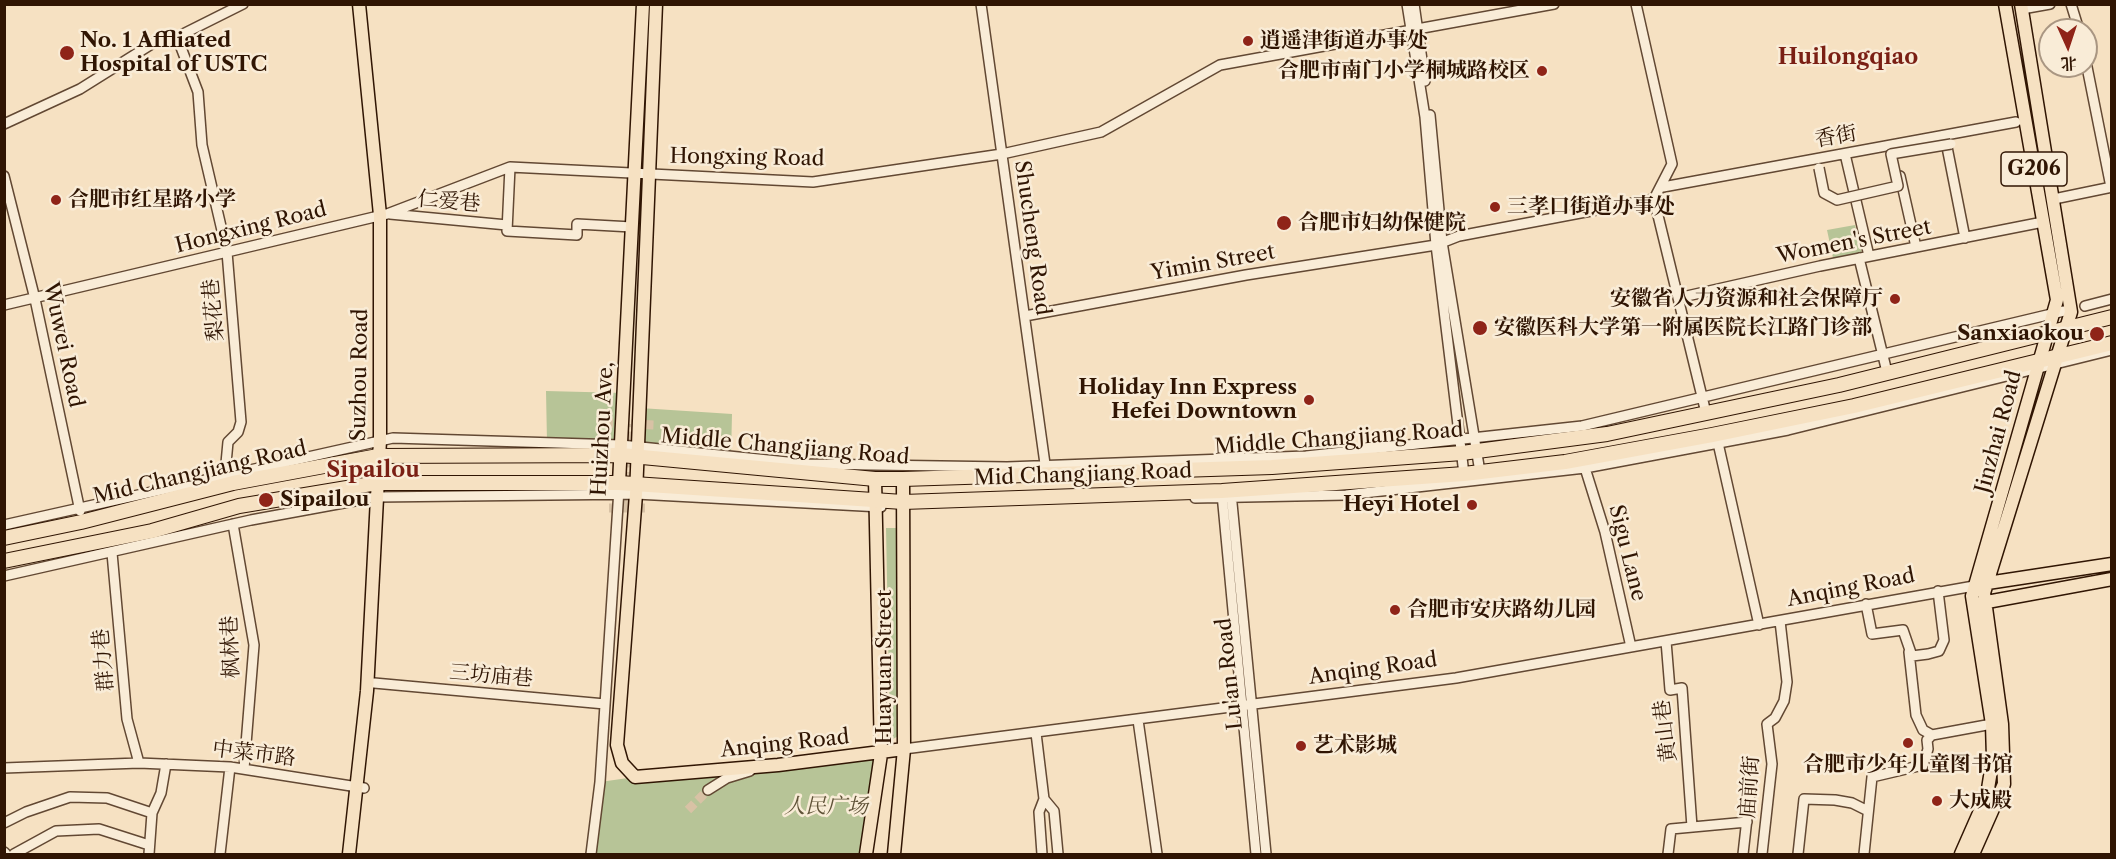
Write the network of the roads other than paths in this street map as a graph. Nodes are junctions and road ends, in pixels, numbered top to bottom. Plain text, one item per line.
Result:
1 (243, 4) edge
2 (359, 4) edge
3 (365, 4) edge
4 (643, 4) edge
5 (656, 4) edge
6 (981, 4) edge
7 (1407, 4) edge
8 (1414, 4) edge
9 (1554, 4) edge
10 (1636, 4) edge
11 (2006, 4) edge
12 (2050, 4) edge
13 (2022, 7) edge
14 (1415, 29) junction
15 (177, 37) junction
16 (2089, 78) edge
17 (2016, 122) dead end
18 (4, 124) edge
19 (1944, 136) junction
20 (1951, 144) dead end
21 (1893, 145) junction
22 (1002, 154) junction
23 (1845, 154) junction
24 (510, 167) junction
25 (1819, 168) dead end
26 (635, 173) junction
27 (649, 174) junction
28 (4, 176) edge
29 (1663, 187) junction
30 (2111, 187) edge
31 (2054, 199) junction
32 (1654, 200) junction
33 (384, 214) junction
34 (2038, 223) dead end
35 (507, 225) junction
36 (632, 227) junction
37 (1965, 238) junction
38 (1439, 243) junction
39 (1917, 247) junction
40 (227, 252) junction
41 (1864, 257) junction
42 (1678, 298) junction
43 (2112, 299) edge
44 (35, 300) junction
45 (4, 305) edge
46 (2085, 306) dead end
47 (2060, 312) junction
48 (1025, 316) junction
49 (2112, 317) edge
50 (2065, 329) junction
51 (2049, 333) junction
52 (2112, 343) edge
53 (2112, 350) edge
54 (1882, 354) junction
55 (2055, 362) junction
56 (2037, 367) junction
57 (1887, 372) junction
58 (1702, 397) junction
59 (1706, 413) junction
60 (383, 440) junction
61 (1718, 443) junction
62 (1467, 445) junction
63 (621, 450) junction
64 (638, 452) junction
65 (382, 457) junction
66 (1586, 468) junction
67 (1046, 471) junction
68 (1479, 472) junction
69 (225, 474) junction
70 (1464, 474) junction
71 (875, 479) junction
72 (903, 479) junction
73 (619, 489) junction
74 (637, 489) junction
75 (380, 490) junction
76 (1227, 495) junction
77 (876, 504) junction
78 (903, 505) junction
79 (80, 507) junction
80 (81, 522) junction
81 (233, 524) junction
82 (4, 525) edge
83 (4, 538) edge
84 (112, 553) junction
85 (4, 561) edge
86 (2112, 564) edge
87 (4, 576) edge
88 (2112, 579) edge
89 (1988, 582) junction
90 (1974, 586) junction
91 (1938, 591) junction
92 (1978, 603) junction
93 (1866, 604) junction
94 (1780, 621) junction
95 (1760, 625) junction
96 (1666, 641) junction
97 (1631, 647) junction
98 (1910, 652) junction
99 (374, 683) junction
100 (605, 704) junction
101 (1246, 707) junction
102 (1138, 720) junction
103 (1992, 724) junction
104 (1036, 733) junction
105 (1932, 735) junction
106 (904, 749) junction
107 (881, 754) junction
108 (138, 763) junction
109 (166, 764) junction
110 (230, 766) junction
111 (763, 766) junction
112 (4, 768) edge
113 (244, 769) junction
114 (635, 777) joint
115 (1751, 783) dead end
116 (360, 788) junction
117 (708, 790) tunnel mouth
118 (1044, 799) junction
119 (1868, 811) junction
120 (152, 813) junction
121 (1747, 822) junction
122 (4, 823) edge
123 (1692, 827) junction
124 (149, 850) edge
125 (14, 855) edge
126 (220, 855) edge
127 (349, 855) edge
128 (357, 855) edge
129 (591, 855) edge
130 (866, 855) edge
131 (874, 855) edge
132 (894, 855) edge
133 (1042, 855) edge
134 (1058, 855) edge
135 (1157, 855) edge
136 (1256, 855) edge
137 (1266, 855) edge
138 (1668, 855) edge
139 (1743, 855) edge
140 (1762, 855) edge
141 (1798, 855) edge
142 (1864, 855) edge
143 (1960, 855) edge
144 (1973, 855) edge

1 - 15 street
2 - 33 main road, Suzhou Road
3 - 33 main road, Suzhou Road
4 - 26 main road, Huizhou Ave,
5 - 27 main road, Huizhou Ave,
6 - 22 street, Shucheng Road
7 - 14 street
8 - 14 street
9 - 14 street, Hongxing Road
10 - 29 street
11 - 47 main road, Jinzhai Road / G206
12 - 13 street
13 - 31 main road, Jinzhai Road
14 - 22 street, Hongxing Road
14 - 38 street
15 - 18 street
15 - 40 street, 梨花巷
16 - 30 street
17 - 19 street, 香街
19 - 21 street, 香街
19 - 37 street
20 - 25 street, bridge
21 - 23 street, 香街
21 - 39 street
22 - 27 street, Hongxing Road
22 - 48 street, Shucheng Road
23 - 29 street, 香街
23 - 41 street
24 - 26 street, Hongxing Road
24 - 33 street, Hongxing Road
24 - 35 street
26 - 27 street, Hongxing Road
26 - 36 main road, Huizhou Ave,
27 - 64 main road, Huizhou Ave,
28 - 44 street, Wuwei Road
29 - 32 street
30 - 31 street
31 - 50 main road, Jinzhai Road
32 - 38 street, Yimin Street
32 - 42 street
33 - 35 street, 仁爱巷
33 - 40 street, Hongxing Road
33 - 60 main road, Suzhou Road
34 - 37 street, Women's Street
35 - 36 street, 仁爱巷
36 - 63 main road, Huizhou Ave,
37 - 39 street, Women's Street
38 - 48 street, Yimin Street
38 - 62 street
39 - 41 street, Women's Street
40 - 44 street, Hongxing Road
40 - 69 street, 梨花巷
41 - 42 street, Women's Street
41 - 54 street
42 - 58 street
43 - 46 street
44 - 45 street, Hongxing Road
44 - 79 street, Wuwei Road
47 - 51 main road, Jinzhai Road / G206
47 - 54 street
48 - 67 street, Shucheng Road
49 - 50 highway
50 - 51 highway
50 - 55 main road, Jinzhai Road
51 - 56 main road, Jinzhai Road
51 - 57 highway, Middle Changjiang Road
52 - 55 highway
53 - 55 street
54 - 57 street
54 - 58 street
55 - 56 highway
55 - 89 main road, Jinzhai Road
56 - 61 street
56 - 68 highway
56 - 90 main road, Jinzhai Road
57 - 59 highway, Middle Changjiang Road
58 - 59 street
58 - 62 street
59 - 62 highway, Middle Changjiang Road
60 - 63 street
60 - 65 main road, Suzhou Road
60 - 69 street
61 - 66 street
61 - 95 street
62 - 67 highway, Middle Changjiang Road
62 - 68 street
62 - 70 street
63 - 64 highway, Middle Changjiang Road
63 - 65 highway, Mid Changjiang Road
63 - 73 main road, Huizhou Ave,
64 - 67 street
64 - 71 highway, Middle Changjiang Road
64 - 74 main road, Huizhou Ave,
65 - 75 main road, Suzhou Road
65 - 80 highway, Mid Changjiang Road
66 - 76 street
66 - 97 street, Sigu Lane
67 - 72 highway, Middle Changjiang Road
68 - 70 highway, Mid Changjiang Road
69 - 79 street
70 - 76 highway, Mid Changjiang Road
71 - 72 highway, Middle Changjiang Road
71 - 77 main road, Huayuan Street
72 - 78 main road, Huayuan Street
73 - 74 highway
73 - 75 highway
73 - 100 street, Huizhou Ave,
74 - 77 highway
74 - 114 main road, Huizhou Ave,
75 - 81 street
75 - 85 highway
75 - 99 main road, Suzhou Road
75 - 116 main road, Suzhou Road
76 - 78 highway, Mid Changjiang Road
76 - 101 street, Lu'an Road
77 - 78 highway
77 - 107 main road, Huayuan Street
78 - 106 main road, Huayuan Street
79 - 80 street, Wuwei Road
79 - 82 street
80 - 83 highway, Mid Changjiang Road
81 - 84 street
81 - 113 street, 枫林巷
84 - 87 street
84 - 108 street, 群力巷
86 - 89 main road, Anqing Road
88 - 92 main road
89 - 90 main road, Anqing Road
89 - 92 main road, Jinzhai Road
90 - 91 street, Anqing Road
90 - 92 main road, Jinzhai Road
91 - 93 street, Anqing Road
91 - 98 street
92 - 103 main road
92 - 144 main road
93 - 94 street, Anqing Road
93 - 98 street
94 - 95 street, Anqing Road
94 - 140 street, 庙前街
95 - 96 street, Anqing Road
96 - 97 street, Anqing Road
96 - 123 street, 黄山巷
97 - 101 street, Anqing Road
98 - 105 street
99 - 100 street, 三坊庙巷
99 - 116 main road, Suzhou Road
100 - 129 street, Huizhou Ave,
101 - 102 street, Anqing Road
101 - 136 street, Lu'an Road
101 - 137 street, Lu'an Road
102 - 104 street, Anqing Road
102 - 135 street
103 - 105 street
103 - 143 main road
104 - 106 street, Anqing Road
104 - 118 street
105 - 119 street
106 - 107 main road, Anqing Road
106 - 132 main road, Huayuan Street
107 - 111 main road, Anqing Road
107 - 130 main road, Huayuan Street
107 - 131 main road, Huayuan Street
108 - 109 street, 中菜市路
108 - 112 street, 中菜市路
109 - 110 street, 中菜市路
109 - 120 street
110 - 113 street, 中菜市路
110 - 126 street
111 - 114 main road, Anqing Road
111 - 117 street
113 - 116 street, 中菜市路
115 - 121 street
116 - 127 main road, Suzhou Road
116 - 128 main road, Suzhou Road
118 - 133 street
118 - 134 street
119 - 141 street
119 - 142 street
120 - 122 street
120 - 124 street
121 - 123 street
121 - 139 street
123 - 138 street
124 - 125 street

